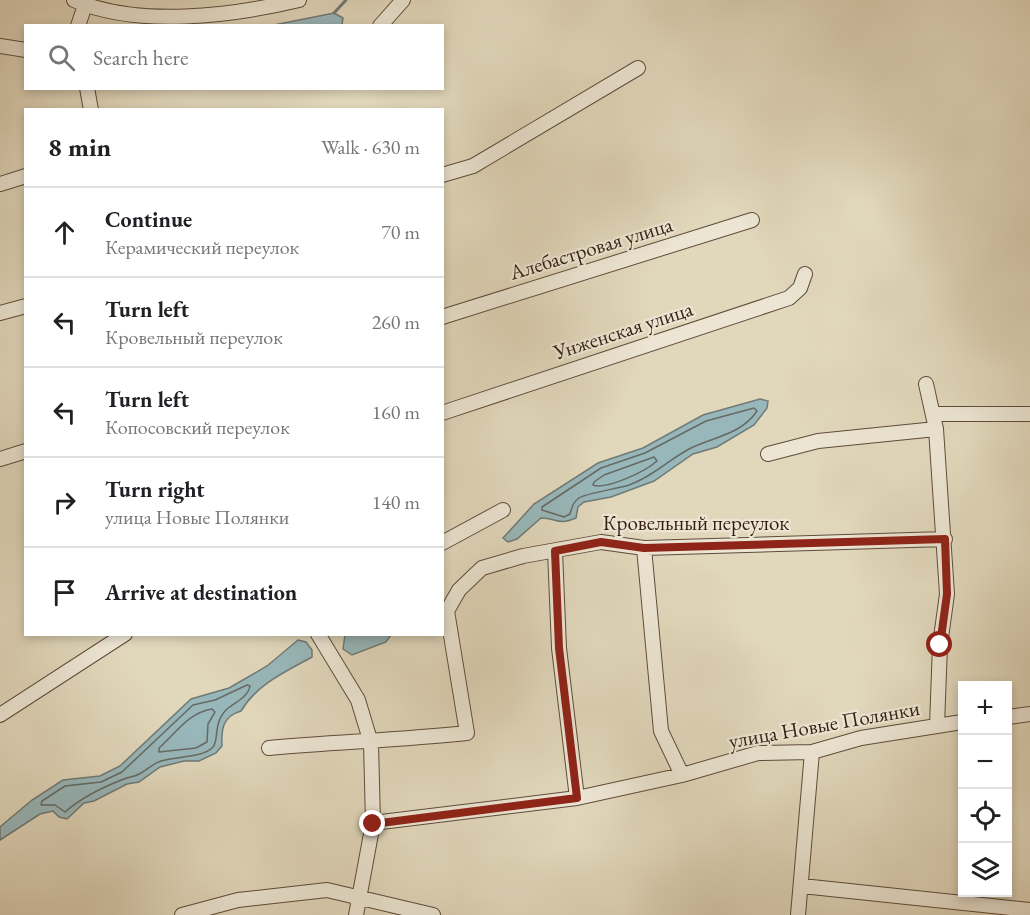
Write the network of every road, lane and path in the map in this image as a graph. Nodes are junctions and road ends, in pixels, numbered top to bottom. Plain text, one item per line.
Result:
1 (299, 0) edge
2 (403, 0) edge
3 (79, 2) edge
4 (78, 24) edge
5 (382, 24) edge
6 (0, 46) edge
7 (24, 50) edge
8 (638, 68) dead end
9 (87, 90) edge
10 (91, 108) edge
11 (444, 174) edge
12 (24, 177) edge
13 (0, 184) edge
14 (752, 220) dead end
15 (805, 274) dead end
16 (24, 307) edge
17 (0, 313) edge
18 (444, 316) edge
19 (926, 384) dead end
20 (444, 412) edge
21 (933, 414) junction
22 (1030, 414) edge
23 (936, 429) junction
24 (24, 452) edge
25 (768, 454) dead end
26 (0, 459) edge
27 (503, 510) dead end
28 (945, 539) junction
29 (444, 542) edge
30 (644, 548) junction
31 (555, 551) junction
32 (122, 636) edge
33 (319, 636) edge
34 (1030, 714) edge
35 (0, 715) edge
36 (1012, 716) edge
37 (958, 723) edge
38 (937, 726) junction
39 (370, 743) junction
40 (269, 748) dead end
41 (812, 752) junction
42 (682, 775) junction
43 (577, 798) junction
44 (373, 824) junction
45 (802, 886) junction
46 (358, 897) junction
47 (1030, 910) edge
48 (182, 915) edge
49 (356, 915) edge
50 (433, 915) edge
51 (798, 915) edge

1 - 3 street
2 - 5 street
3 - 4 street
6 - 7 street
8 - 11 street
9 - 10 street
12 - 13 street
14 - 18 street, Алебастровая улица
15 - 20 street, Унженская улица
16 - 17 street
19 - 21 street
21 - 22 street
21 - 23 street
23 - 25 street
23 - 28 street
24 - 26 street
27 - 29 street
28 - 30 street, Кровельный переулок
28 - 38 street
30 - 31 street, Кровельный переулок
30 - 42 street
31 - 39 street, Кровельный переулок
31 - 43 street
32 - 35 street
33 - 39 street
34 - 36 street
37 - 38 street, улица Новые Полянки
38 - 41 street, улица Новые Полянки
39 - 40 street
39 - 44 street
41 - 42 street, улица Новые Полянки
41 - 45 street
42 - 43 street, улица Новые Полянки
43 - 44 street, улица Новые Полянки
44 - 46 street
45 - 47 street
45 - 51 street
46 - 48 street
46 - 49 street
46 - 50 street

